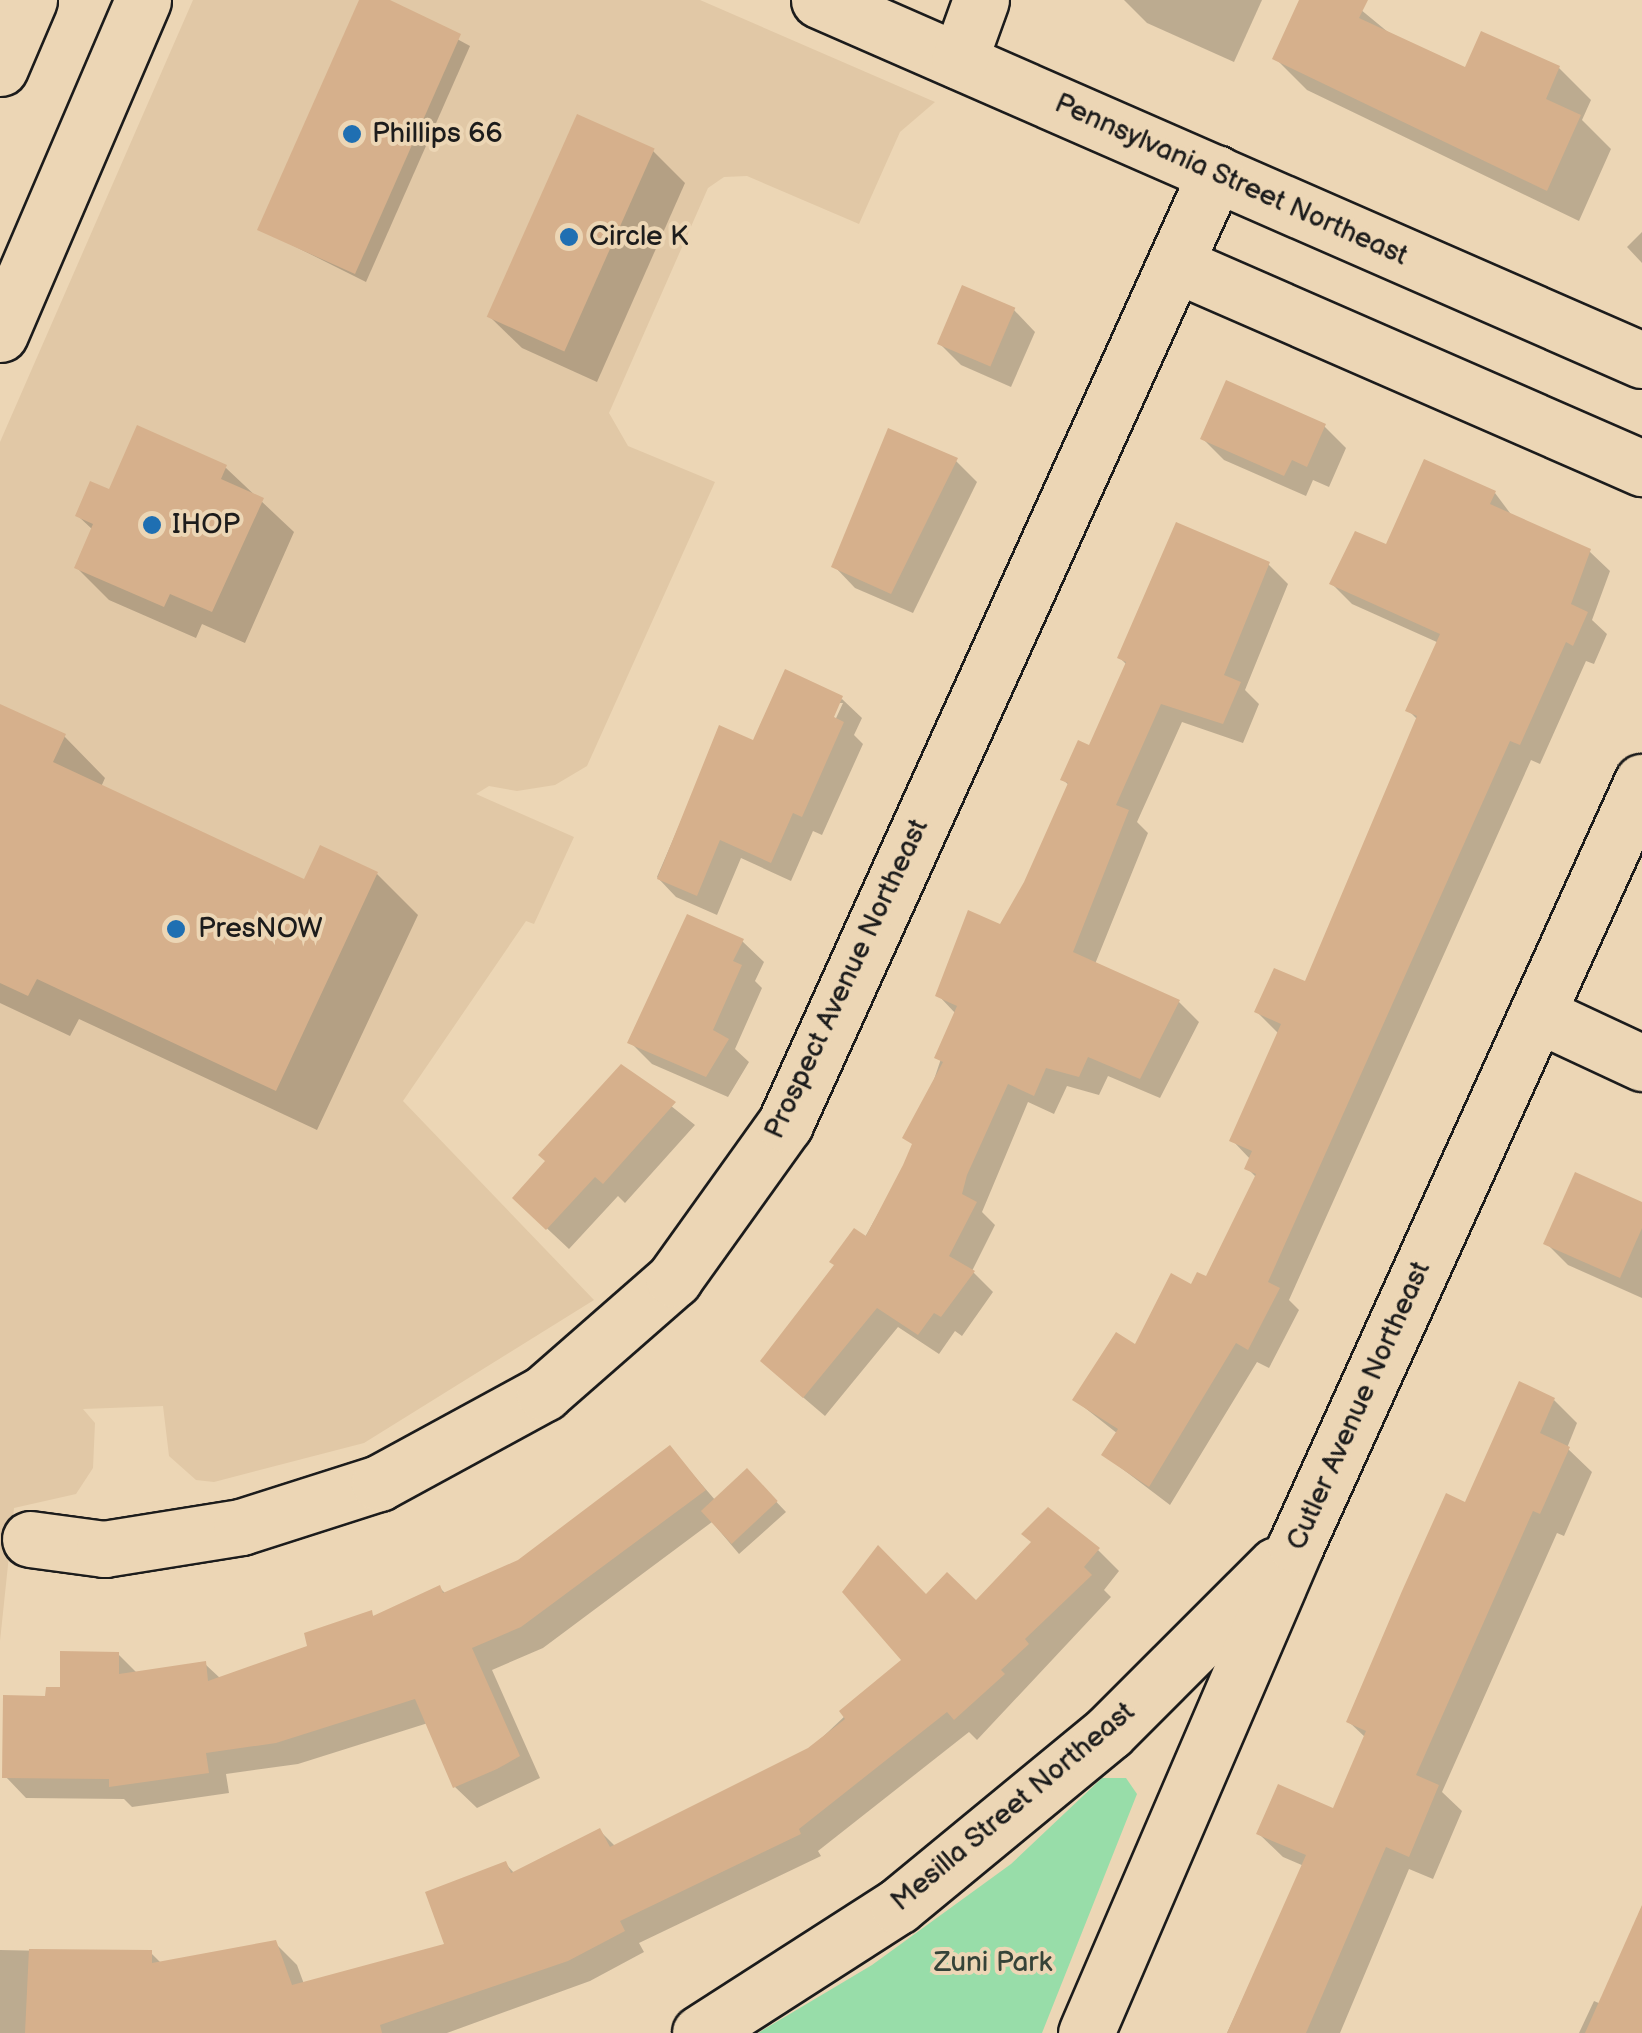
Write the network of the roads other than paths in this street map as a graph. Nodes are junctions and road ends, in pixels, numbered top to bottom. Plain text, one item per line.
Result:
1 (29, 0) edge
2 (143, 0) edge
3 (819, 0) edge
4 (981, 0) edge
5 (959, 61) junction
6 (0, 68) edge
7 (1216, 173) junction
8 (1175, 264) junction
9 (0, 334) edge
10 (1642, 360) edge
11 (1642, 468) edge
12 (1642, 782) edge
13 (1537, 1014) junction
14 (1642, 1063) edge
15 (30, 1539) dead end
16 (1296, 1545) junction
17 (700, 2033) edge
18 (1086, 2033) edge

1 - 6 street
2 - 9 street
3 - 5 street, Pennsylvania Street Northeast
4 - 5 street
5 - 7 street, Pennsylvania Street Northeast
7 - 8 street, Prospect Avenue Northeast
7 - 10 street, Pennsylvania Street Northeast
8 - 11 street
8 - 15 street, Prospect Avenue Northeast
12 - 13 street, Cutler Avenue Northeast
13 - 14 street
13 - 16 street, Cutler Avenue Northeast
16 - 17 street, Mesilla Street Northeast
16 - 18 street, Cutler Avenue Northeast

